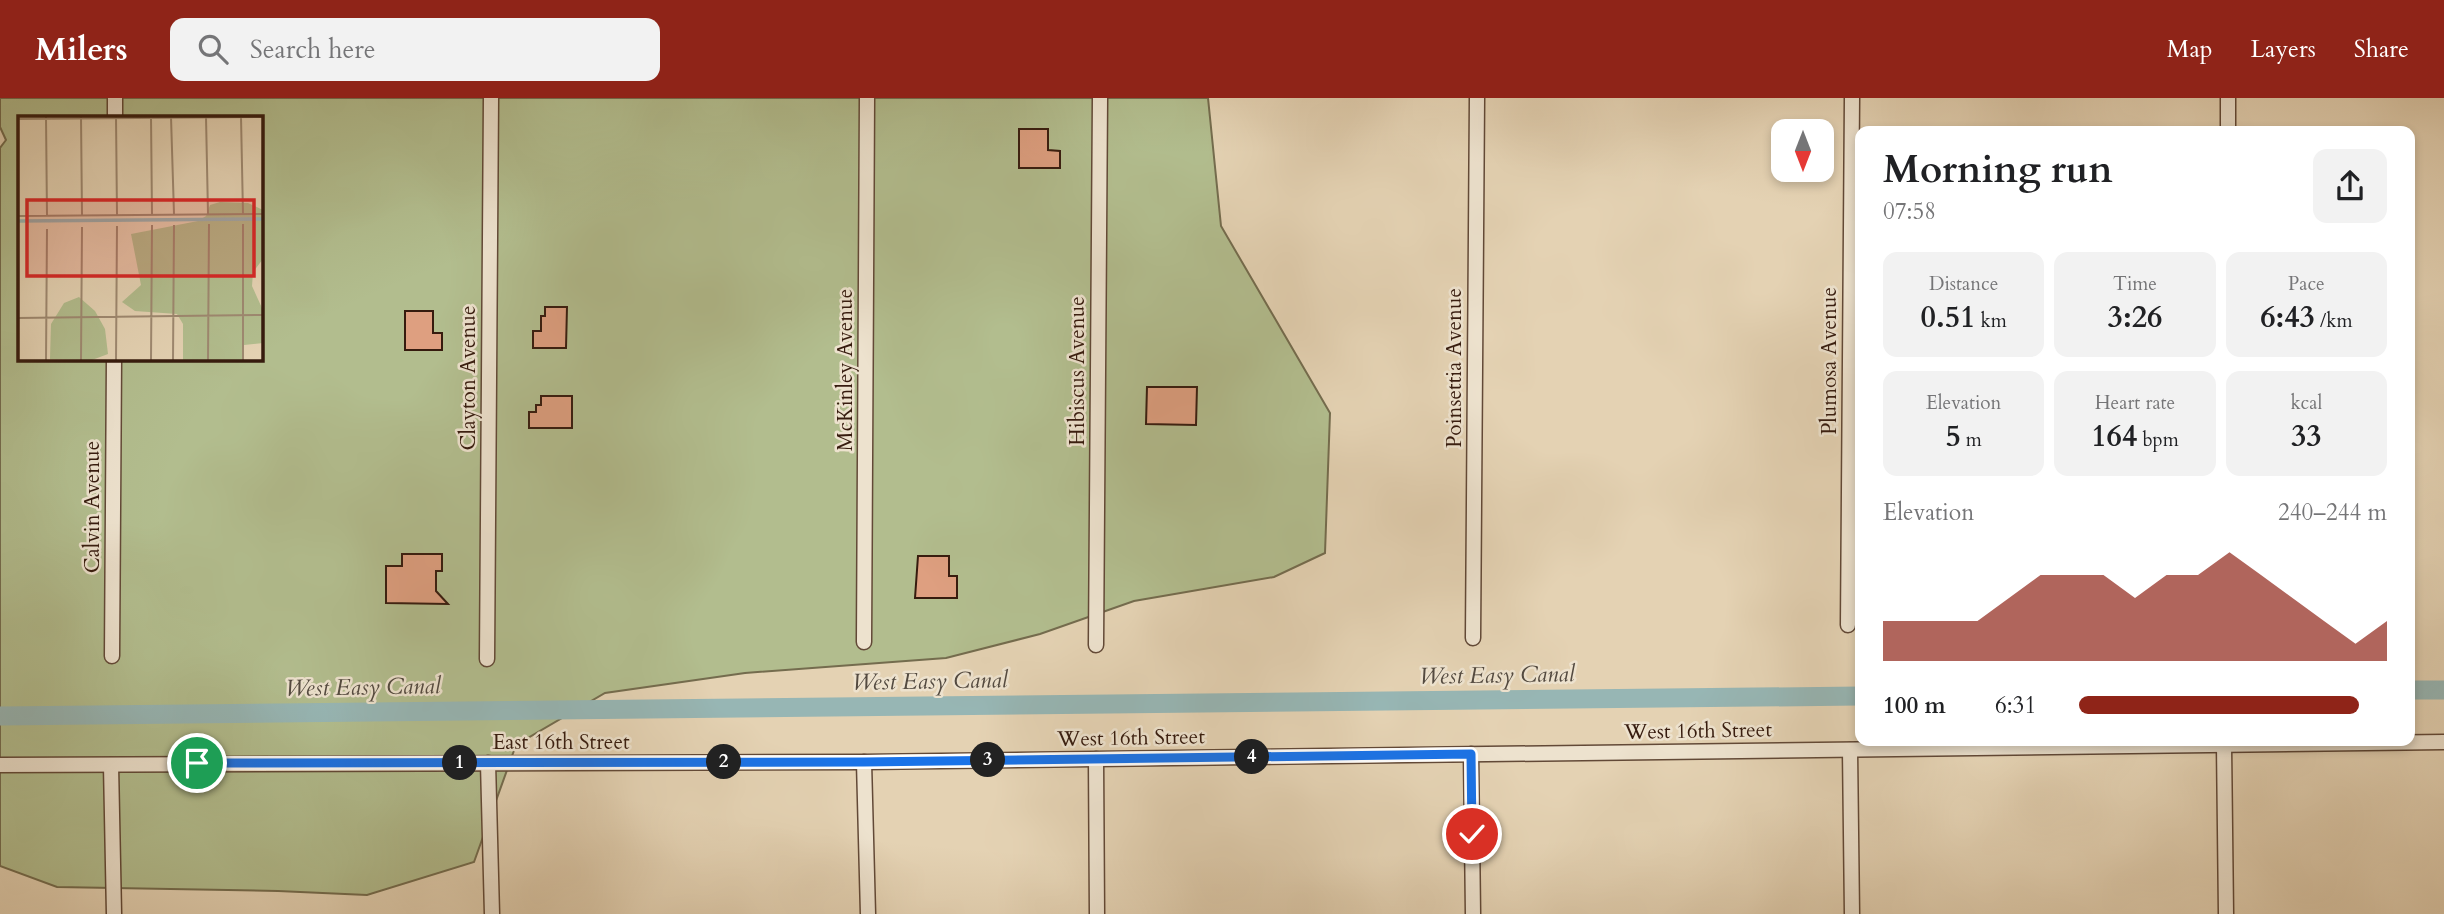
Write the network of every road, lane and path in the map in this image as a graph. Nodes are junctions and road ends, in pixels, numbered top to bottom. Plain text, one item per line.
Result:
1 (115, 98) edge
2 (491, 98) edge
3 (867, 98) edge
4 (1100, 98) edge
5 (1476, 98) edge
6 (1852, 98) edge
7 (2228, 98) edge
8 (115, 116) edge
9 (2228, 126) edge
10 (114, 360) edge
11 (1848, 625) dead end
12 (1473, 638) dead end
13 (864, 642) dead end
14 (1096, 645) dead end
15 (112, 656) dead end
16 (487, 659) dead end
17 (2415, 742) edge
18 (2444, 742) edge
19 (2149, 746) edge
20 (2224, 746) edge
21 (1850, 750) junction
22 (1471, 754) junction
23 (1096, 759) junction
24 (953, 760) joint
25 (864, 762) junction
26 (488, 763) junction
27 (0, 765) edge
28 (111, 765) junction
29 (114, 914) edge
30 (492, 914) edge
31 (868, 914) edge
32 (1097, 914) edge
33 (1473, 914) edge
34 (1852, 914) edge
35 (2226, 914) edge

1 - 8 street
2 - 16 street, Clayton Avenue
3 - 13 street, McKinley Avenue
4 - 14 street, Hibiscus Avenue
5 - 12 street, Poinsettia Avenue
6 - 11 street, Plumosa Avenue
7 - 9 street
10 - 15 street, Calvin Avenue
17 - 18 street, West 16th Street
19 - 21 street, West 16th Street
20 - 35 street
21 - 22 street, West 16th Street
21 - 34 street
22 - 23 street, West 16th Street
22 - 33 street
23 - 24 street, West 16th Street
23 - 32 street
24 - 25 street, East 16th Street
25 - 26 street, East 16th Street
25 - 31 street
26 - 28 street, East 16th Street
26 - 30 street
27 - 28 street, East 16th Street
28 - 29 street

